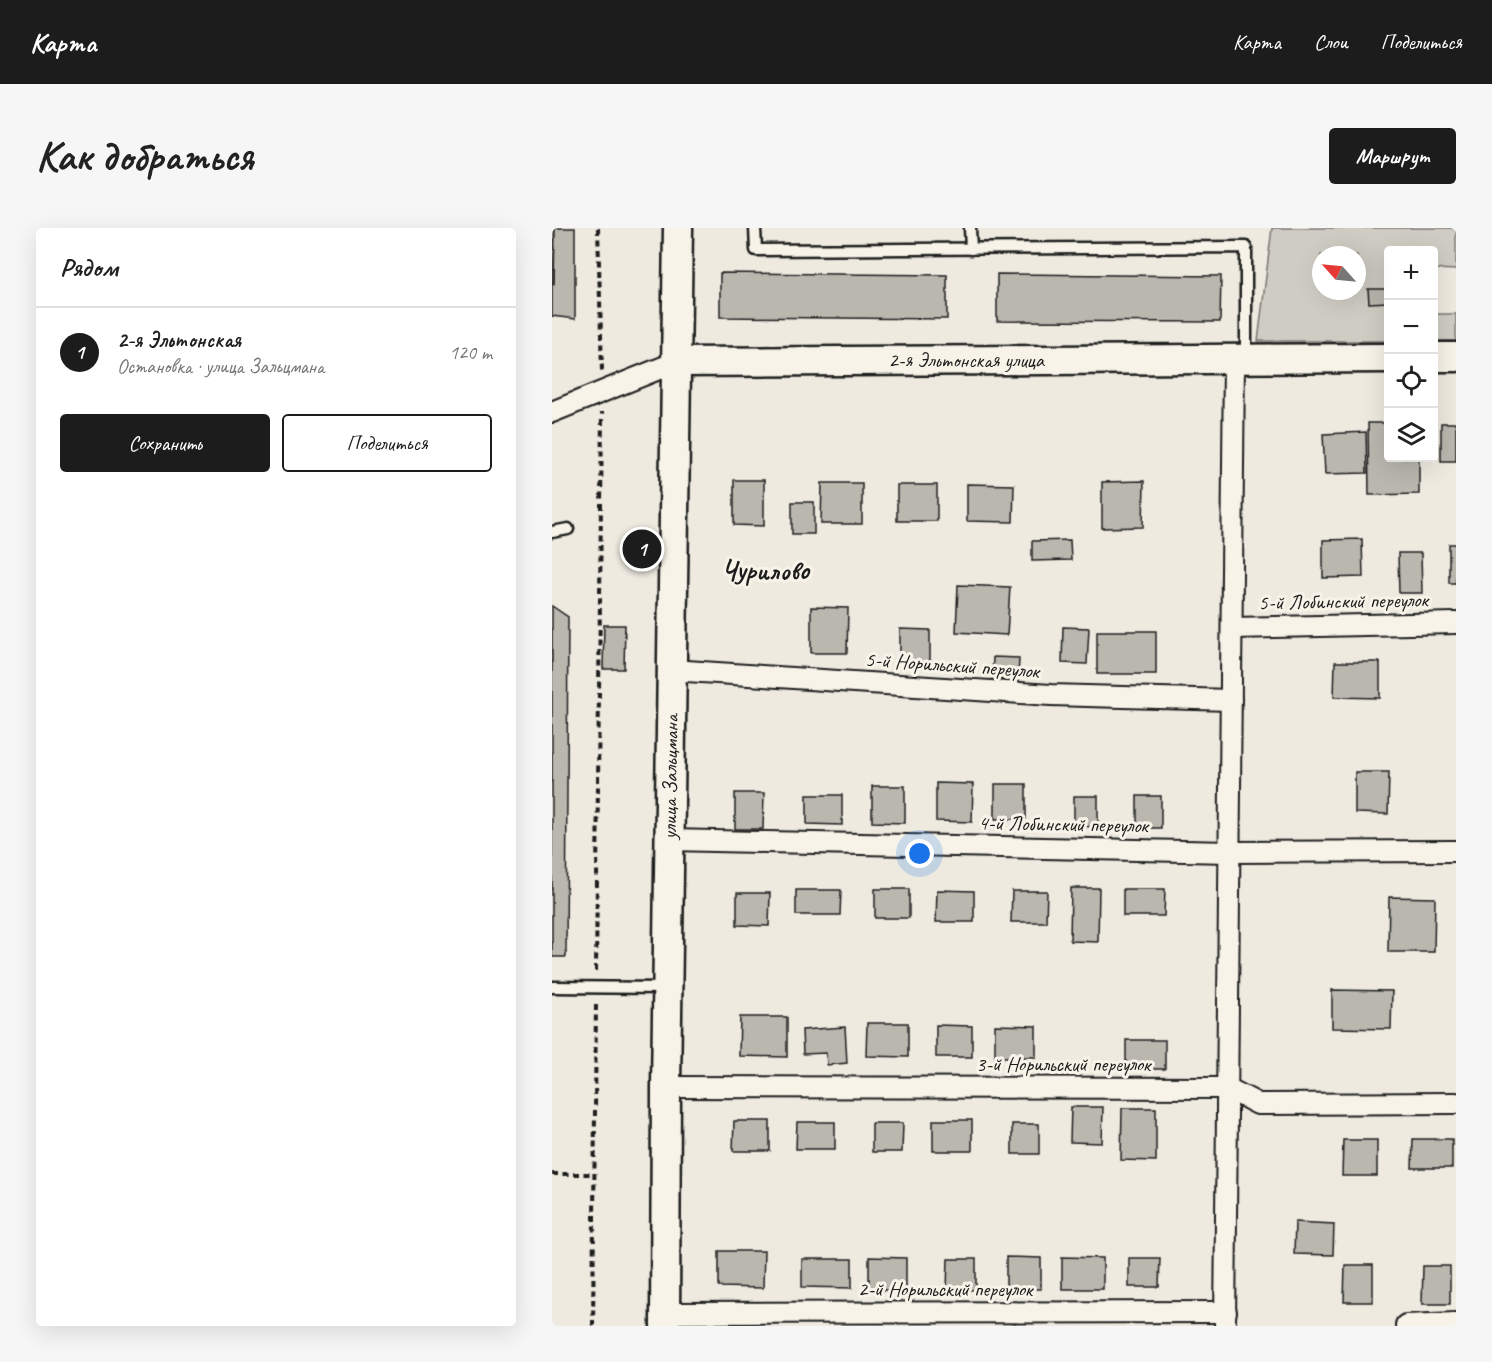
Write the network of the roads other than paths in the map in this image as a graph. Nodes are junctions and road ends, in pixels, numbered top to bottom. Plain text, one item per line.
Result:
1 (678, 228) edge
2 (755, 228) edge
3 (970, 228) edge
4 (971, 249) junction
5 (1438, 357) edge
6 (1456, 357) edge
7 (1240, 358) junction
8 (1384, 358) edge
9 (676, 363) junction
10 (552, 411) edge
11 (568, 529) dead end
12 (552, 532) edge
13 (1456, 622) edge
14 (1232, 628) junction
15 (671, 670) junction
16 (1231, 700) junction
17 (669, 840) junction
18 (1456, 851) edge
19 (1230, 852) junction
20 (552, 987) edge
21 (667, 988) junction
22 (666, 1087) junction
23 (1227, 1088) junction
24 (1456, 1103) edge
25 (1226, 1319) edge
26 (665, 1320) edge
27 (1456, 1323) edge
28 (1406, 1325) edge

1 - 9 street, улица Зальцмана
2 - 4 lane
3 - 4 lane
4 - 7 lane
5 - 6 street
7 - 8 street, 2-я Эльтонская улица
7 - 9 street, 2-я Эльтонская улица
7 - 14 street
9 - 10 street, 2-я Эльтонская улица
9 - 15 street, улица Зальцмана
11 - 12 lane
13 - 14 street, 5-й Лобинский переулок
14 - 16 street
15 - 16 street, 5-й Норильский переулок
15 - 17 street, улица Зальцмана
16 - 19 street
17 - 19 street, 4-й Лобинский переулок
17 - 21 street, улица Зальцмана
18 - 19 street, 4-й Лобинский переулок
19 - 23 street
20 - 21 lane
21 - 22 street, улица Зальцмана
22 - 23 street, 3-й Норильский переулок
22 - 26 street, улица Зальцмана
23 - 24 street, 3-й Норильский переулок
23 - 25 street
25 - 26 street, 2-й Норильский переулок
27 - 28 street

